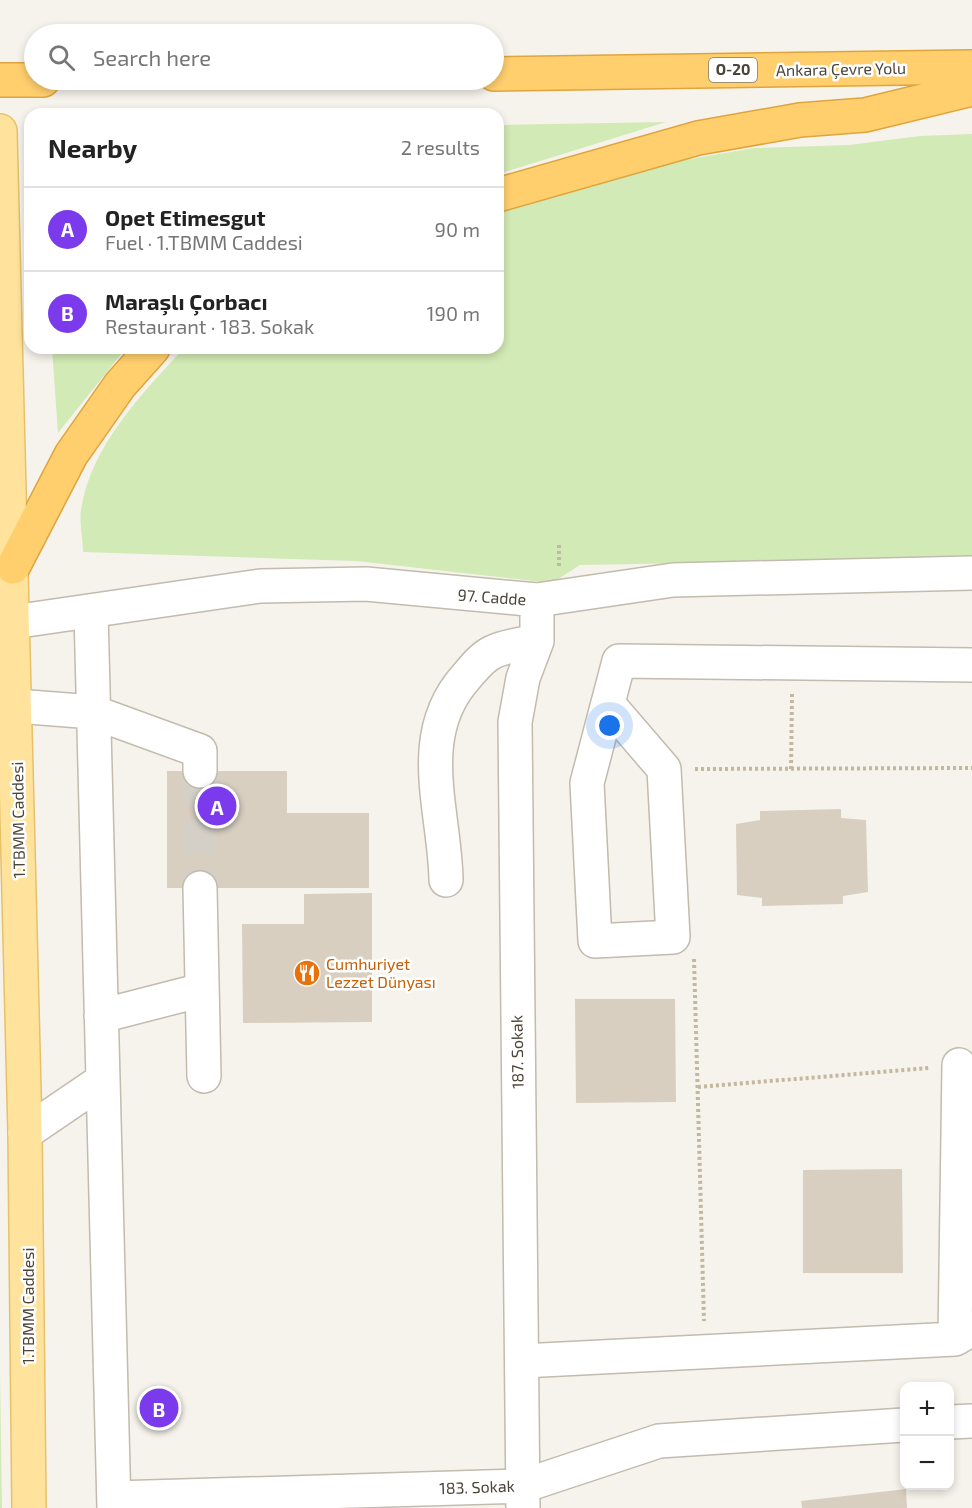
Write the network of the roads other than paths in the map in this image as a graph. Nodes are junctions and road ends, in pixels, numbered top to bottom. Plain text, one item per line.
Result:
1 (972, 67) edge
2 (504, 74) edge
3 (0, 80) edge
4 (24, 80) edge
5 (972, 89) edge
6 (0, 131) edge
7 (504, 193) edge
8 (148, 354) edge
9 (13, 567) junction
10 (972, 573) edge
11 (537, 600) junction
12 (91, 612) junction
13 (13, 622) junction
14 (537, 641) junction
15 (972, 665) edge
16 (609, 705) junction
17 (16, 706) junction
18 (93, 712) junction
19 (200, 771) tunnel mouth
20 (446, 880) dead end
21 (200, 888) tunnel mouth
22 (202, 990) junction
23 (101, 1016) junction
24 (959, 1065) road end
25 (204, 1076) dead end
26 (103, 1080) junction
27 (25, 1132) junction
28 (964, 1334) edge
29 (522, 1361) junction
30 (972, 1421) edge
31 (954, 1422) edge
32 (900, 1425) edge
33 (523, 1497) edge
34 (114, 1503) edge
35 (29, 1508) edge

1 - 2 highway, Ankara Çevre Yolu / O-20
3 - 4 highway
5 - 7 highway
6 - 9 main road, 1.TBMM Caddesi
8 - 9 highway
9 - 13 main road, 1.TBMM Caddesi
10 - 11 street, 97. Cadde
11 - 12 street, 97. Cadde
11 - 14 street, 187. Sokak
12 - 13 street, 97. Cadde
12 - 18 street
13 - 17 main road, 1.TBMM Caddesi
14 - 20 street
14 - 29 street, 187. Sokak
15 - 16 street
16 - 16 street
17 - 18 street
17 - 27 main road, 1.TBMM Caddesi
18 - 19 street
18 - 23 street
21 - 22 street
22 - 23 street
22 - 25 street
23 - 26 street
24 - 28 street
26 - 27 street
26 - 34 street
27 - 35 main road, 1.TBMM Caddesi
28 - 29 street
29 - 33 street, 187. Sokak
30 - 31 street
32 - 33 street, 183. Sokak
33 - 34 street, 183. Sokak

